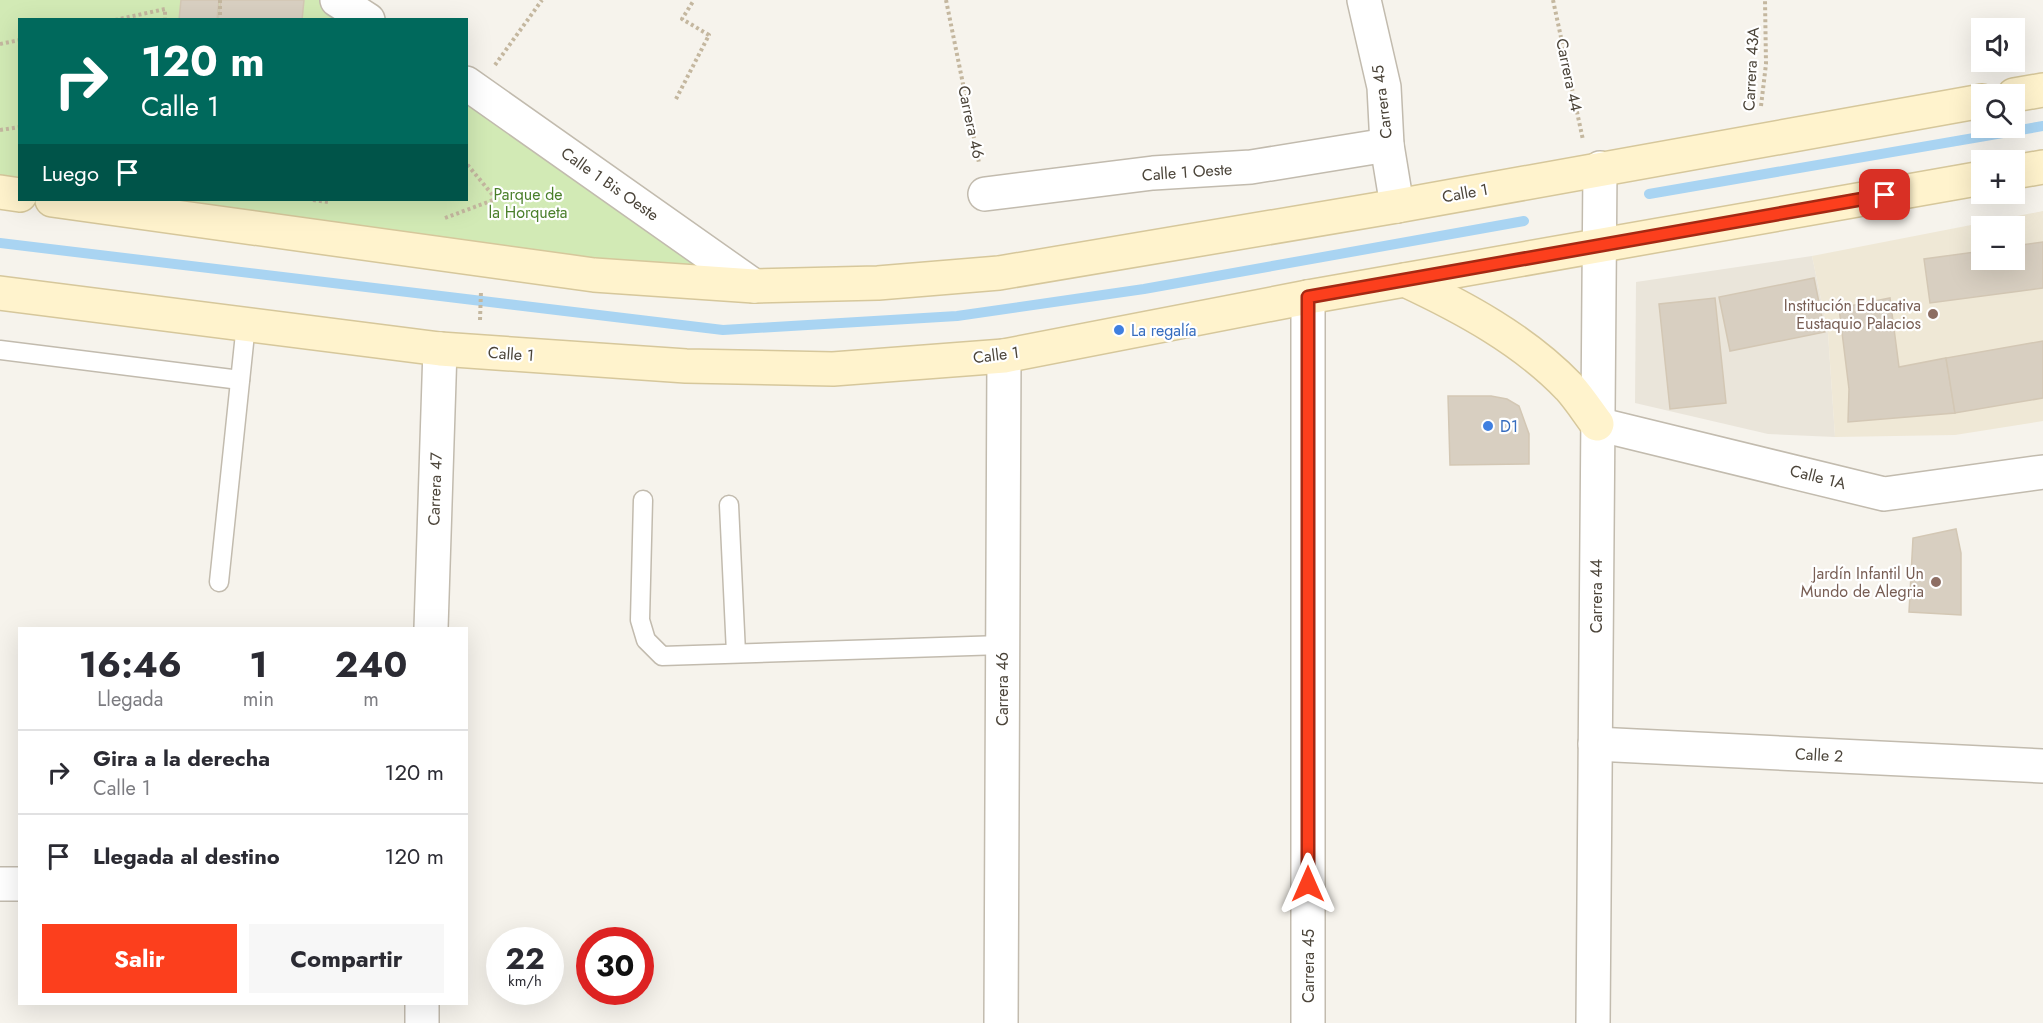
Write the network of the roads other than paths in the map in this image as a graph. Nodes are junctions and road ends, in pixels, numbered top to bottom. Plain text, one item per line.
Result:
1 (337, 0) edge
2 (1364, 0) edge
3 (365, 18) edge
4 (471, 86) edge
5 (2043, 90) edge
6 (2025, 93) edge
7 (1971, 103) edge
8 (1388, 145) junction
9 (1592, 159) junction
10 (2043, 167) edge
11 (2025, 170) edge
12 (1971, 180) edge
13 (0, 192) edge
14 (985, 194) road end
15 (18, 195) edge
16 (59, 201) edge
17 (1397, 206) junction
18 (1599, 245) junction
19 (1405, 280) junction
20 (754, 286) junction
21 (0, 293) edge
22 (1308, 297) junction
23 (246, 324) junction
24 (440, 349) junction
25 (0, 350) edge
26 (1004, 356) junction
27 (240, 380) junction
28 (1597, 424) junction
29 (2043, 472) edge
30 (643, 500) dead end
31 (729, 505) dead end
32 (219, 582) dead end
33 (431, 627) edge
34 (1002, 645) junction
35 (736, 653) junction
36 (1595, 744) junction
37 (2043, 766) edge
38 (0, 884) edge
39 (18, 884) edge
40 (422, 1005) edge
41 (422, 1023) edge
42 (1000, 1023) edge
43 (1308, 1023) edge
44 (1593, 1023) edge

1 - 3 street
2 - 8 street, Carrera 45
4 - 20 street, Calle 1 Bis Oeste
5 - 6 main road
7 - 9 main road, Calle 1
8 - 14 street, Calle 1 Oeste
8 - 17 street, Carrera 45
9 - 17 main road, Calle 1
9 - 18 street, Carrera 44
10 - 11 main road
12 - 18 main road, Calle 1
13 - 15 main road
16 - 20 main road, Calle 1
17 - 20 main road, Calle 1
18 - 19 main road, Calle 1
18 - 28 street, Carrera 44
19 - 22 main road, Calle 1
19 - 28 main road
21 - 23 main road, Calle 1
22 - 26 main road, Calle 1
22 - 43 street, Carrera 45
23 - 24 main road, Calle 1
23 - 27 lane
24 - 26 main road, Calle 1
24 - 33 street, Carrera 47
25 - 27 lane
26 - 34 street, Carrera 46
27 - 32 lane
28 - 29 street, Calle 1A
28 - 36 street, Carrera 44
30 - 35 lane
31 - 35 lane
34 - 35 lane
34 - 42 street, Carrera 46
36 - 37 street, Calle 2
36 - 44 street, Carrera 44
38 - 39 street
40 - 41 street

